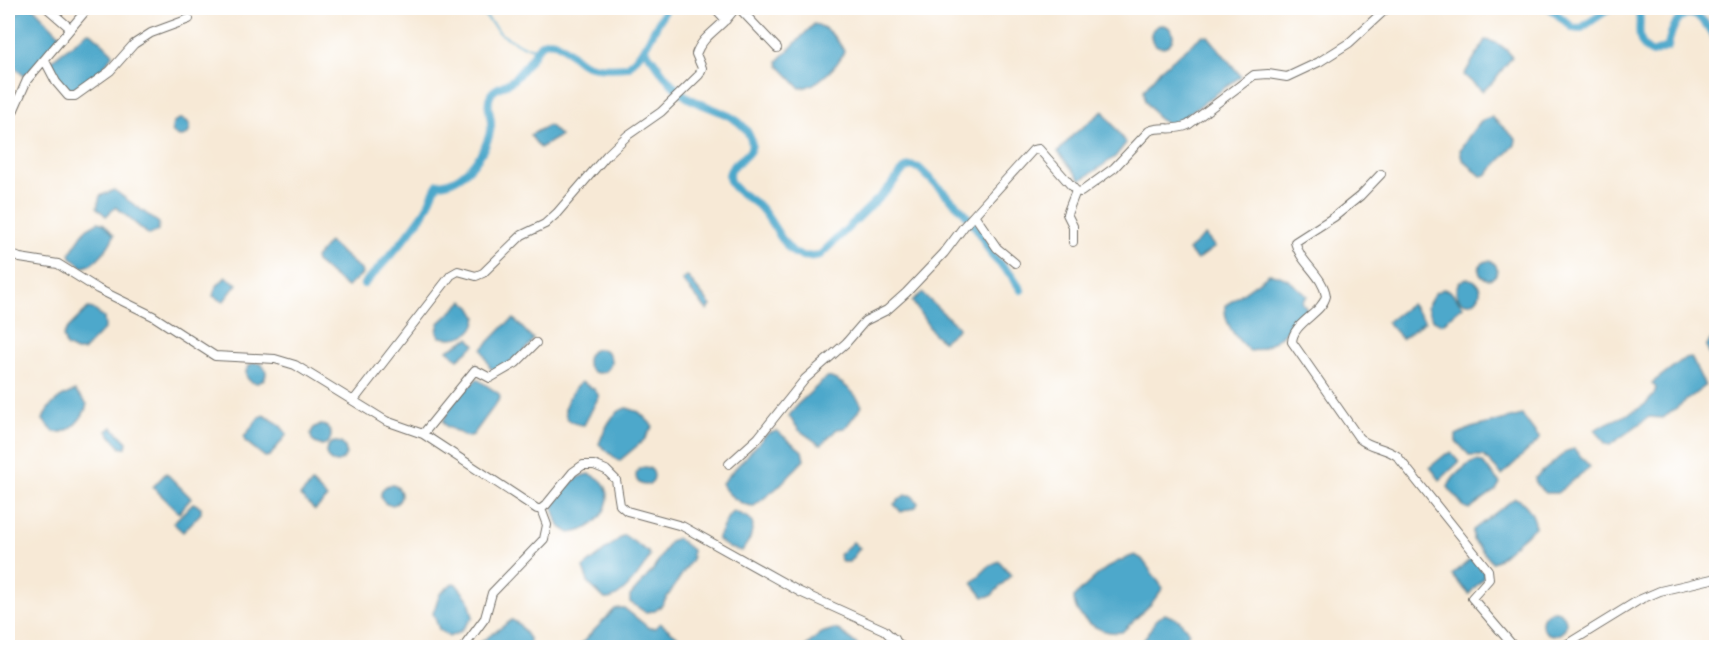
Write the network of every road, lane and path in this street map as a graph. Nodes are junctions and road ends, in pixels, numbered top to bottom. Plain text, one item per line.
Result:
1 (47, 8) edge
2 (88, 8) edge
3 (714, 8) edge
4 (737, 8) edge
5 (1387, 8) edge
6 (189, 19) dead end
7 (726, 20) junction
8 (70, 28) junction
9 (777, 48) dead end
10 (45, 61) junction
11 (8, 123) edge
12 (1381, 174) dead end
13 (1076, 191) junction
14 (974, 216) junction
15 (1073, 242) dead end
16 (8, 253) edge
17 (1015, 262) dead end
18 (536, 343) dead end
19 (354, 400) junction
20 (423, 434) junction
21 (729, 464) dead end
22 (541, 509) junction
23 (1716, 578) edge
24 (895, 639) junction
25 (463, 648) edge
26 (884, 648) edge
27 (903, 648) edge
28 (1515, 648) edge
29 (1561, 648) edge

1 - 8 street
2 - 8 street
3 - 7 street
4 - 7 street
4 - 9 street
5 - 13 street
6 - 10 street
7 - 19 street
8 - 10 street
10 - 11 street
12 - 28 street
13 - 14 street
13 - 15 street
14 - 17 street
14 - 21 street
16 - 19 street
18 - 20 street
19 - 20 street
20 - 22 street
22 - 24 street
22 - 25 street
23 - 29 street
24 - 26 street
24 - 27 street

